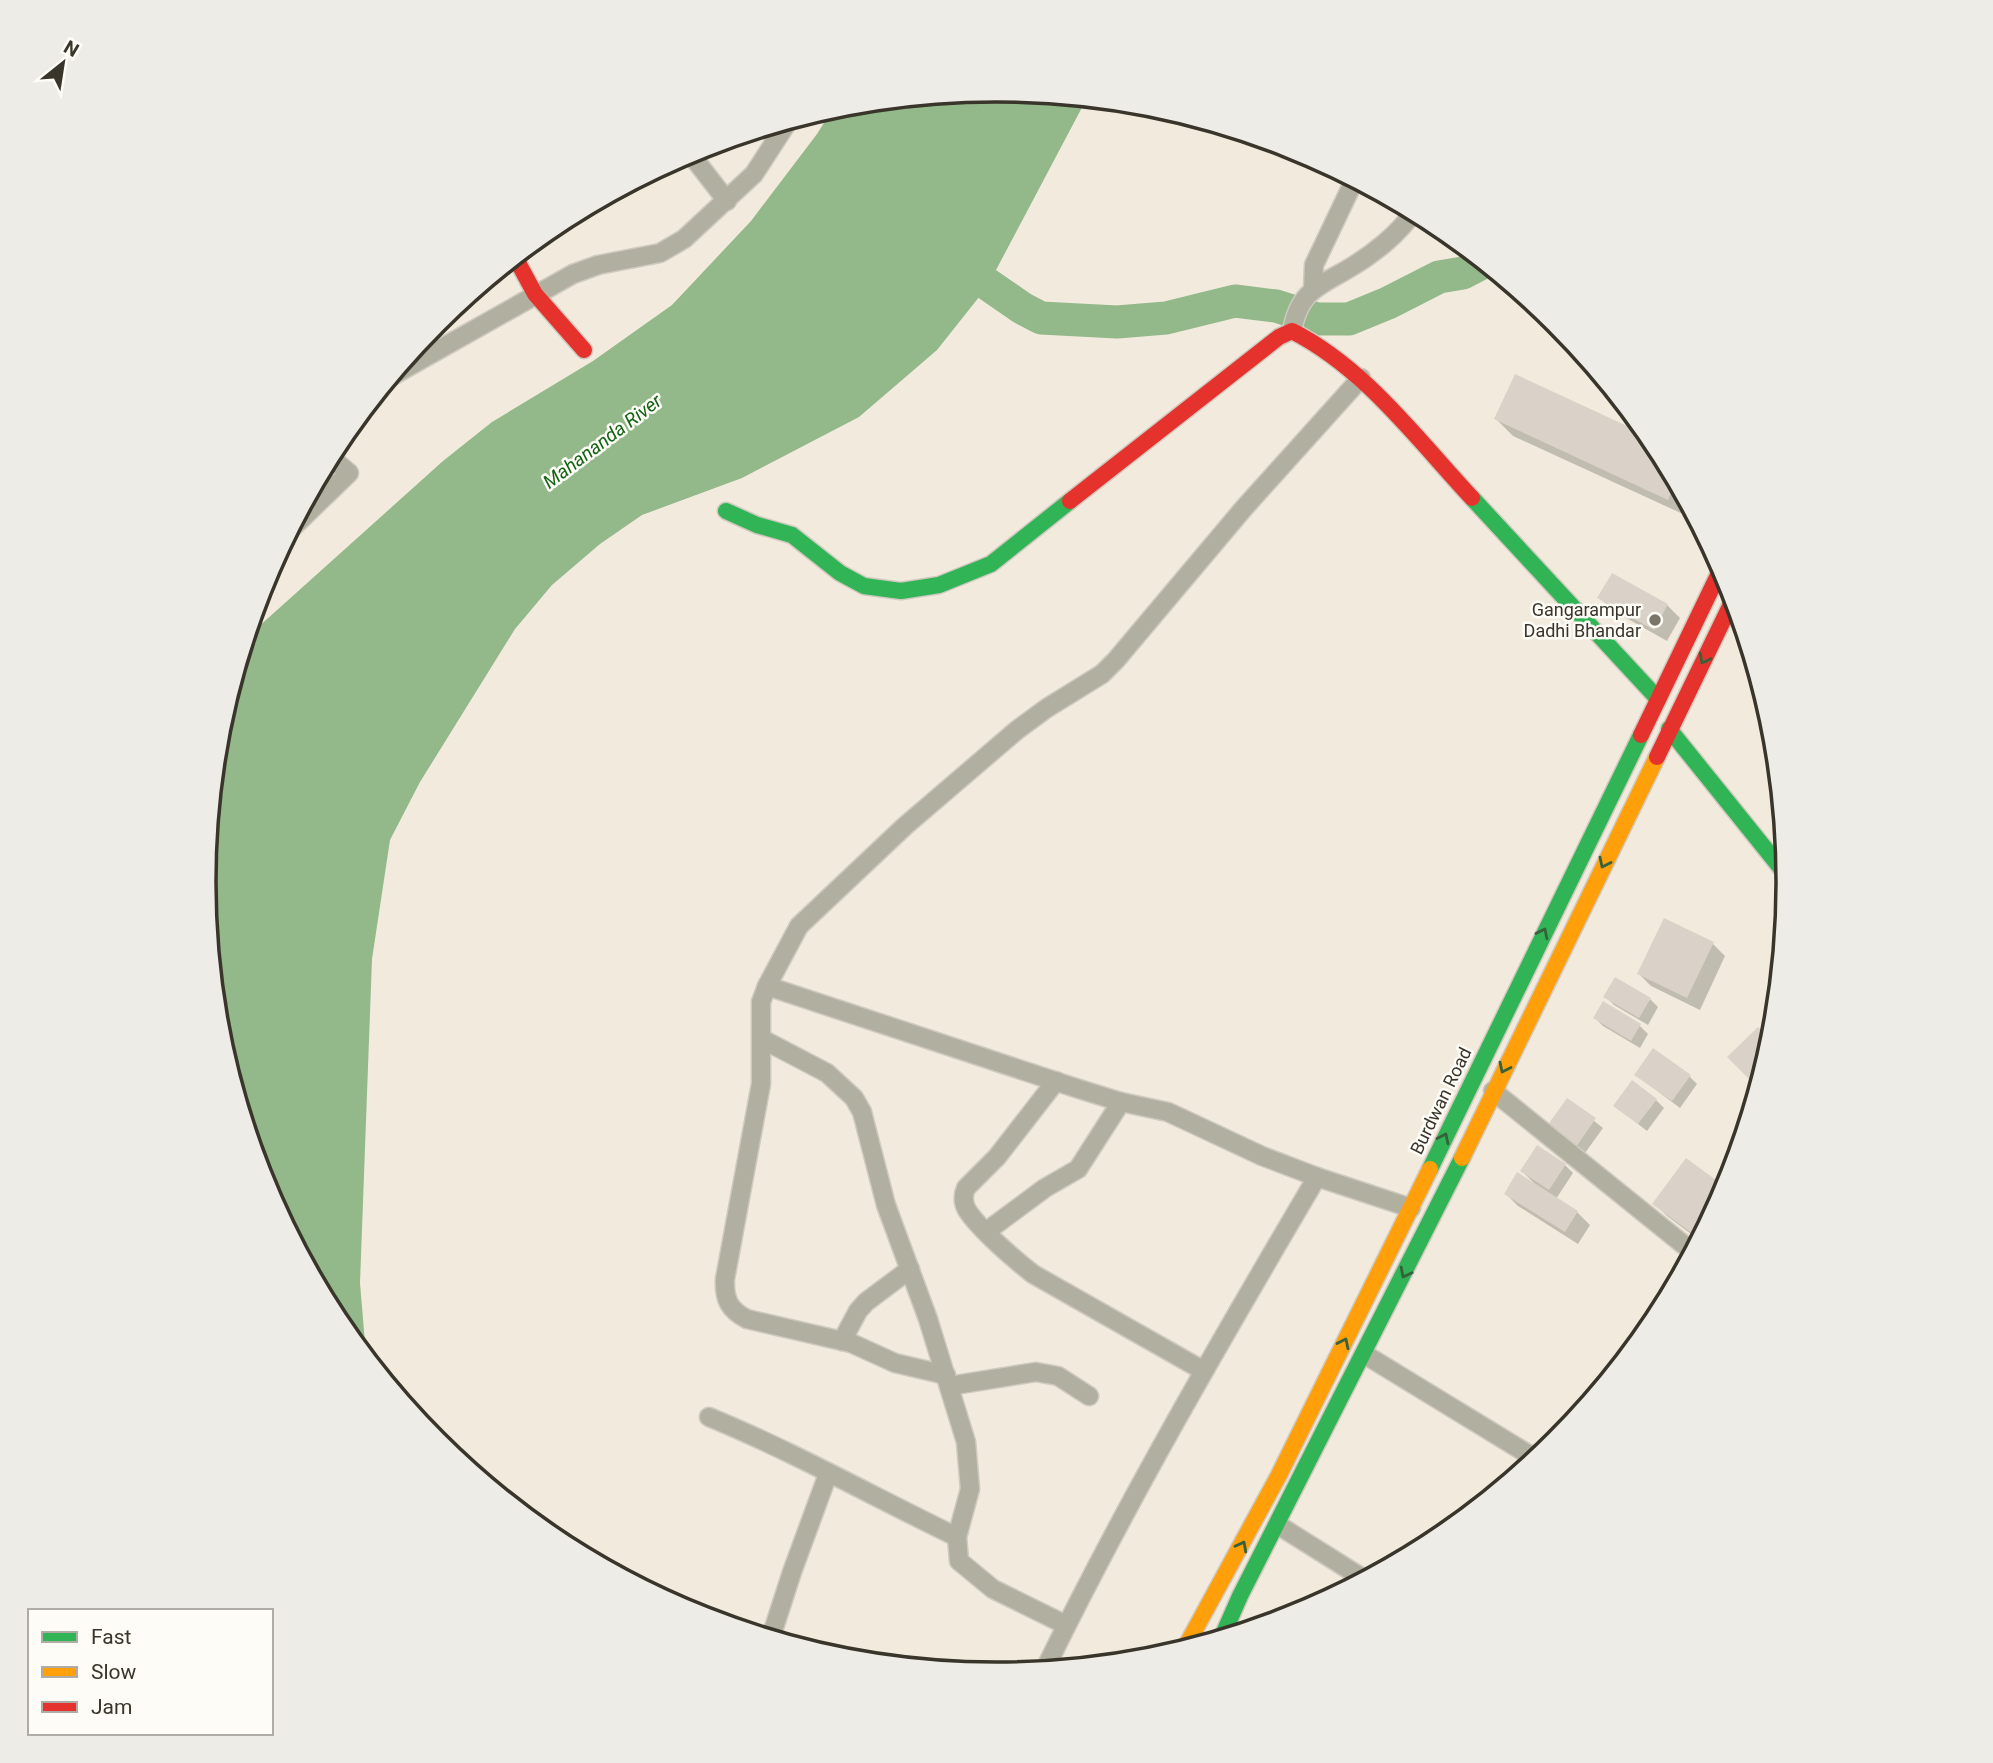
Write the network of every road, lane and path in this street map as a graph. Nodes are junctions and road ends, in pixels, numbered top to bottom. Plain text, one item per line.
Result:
1 (779, 133) edge
2 (697, 162) edge
3 (1351, 187) edge
4 (727, 201) junction
5 (1408, 219) edge
6 (520, 265) edge
7 (536, 294) junction
8 (1300, 311) junction
9 (584, 350) dead end
10 (413, 364) edge
11 (1361, 378) junction
12 (338, 464) edge
13 (312, 509) edge
14 (726, 511) dead end
15 (1716, 580) edge
16 (1728, 611) edge
17 (1658, 699) junction
18 (1669, 729) junction
19 (1776, 862) edge
20 (767, 986) junction
21 (762, 1039) junction
22 (1056, 1081) junction
23 (1493, 1091) junction
24 (1122, 1102) junction
25 (1317, 1177) junction
26 (1410, 1208) junction
27 (987, 1231) junction
28 (1684, 1245) dead end
29 (911, 1269) junction
30 (842, 1341) junction
31 (1364, 1354) junction
32 (1204, 1371) junction
33 (947, 1381) junction
34 (1089, 1396) dead end
35 (709, 1417) dead end
36 (1527, 1453) edge
37 (828, 1474) junction
38 (1278, 1525) junction
39 (957, 1537) junction
40 (1355, 1573) edge
41 (1226, 1576) junction
42 (1245, 1586) junction
43 (1066, 1625) junction
44 (1227, 1626) edge
45 (774, 1628) edge
46 (1191, 1637) edge
47 (1049, 1660) edge

1 - 4 street
2 - 4 street
3 - 8 street
4 - 7 street
5 - 8 street
6 - 7 main road
7 - 9 main road
7 - 10 street
8 - 11 main road
8 - 14 main road
11 - 17 main road
11 - 20 street
12 - 13 street
15 - 17 main road, Burdwan Road
16 -> 18 main road
26 -> 17 main road, Burdwan Road
18 - 19 main road
18 -> 23 main road
20 - 21 street
20 - 22 street
21 - 29 street
21 - 30 street
22 - 24 street
22 - 27 street
23 - 28 street
23 -> 31 main road
24 - 25 street
24 - 27 street
25 - 26 street
25 - 32 street
41 -> 26 main road, Burdwan Road
27 - 32 street
29 - 30 street
29 - 33 street
30 - 33 street
31 - 36 street
31 - 38 main road
32 - 43 street
33 - 34 street
33 - 39 street
35 - 37 street
37 - 39 street
37 - 45 street
38 - 40 street
38 - 42 main road
39 - 43 street
41 - 42 main road
41 - 46 main road, Burdwan Road
42 - 44 main road
43 - 47 street

